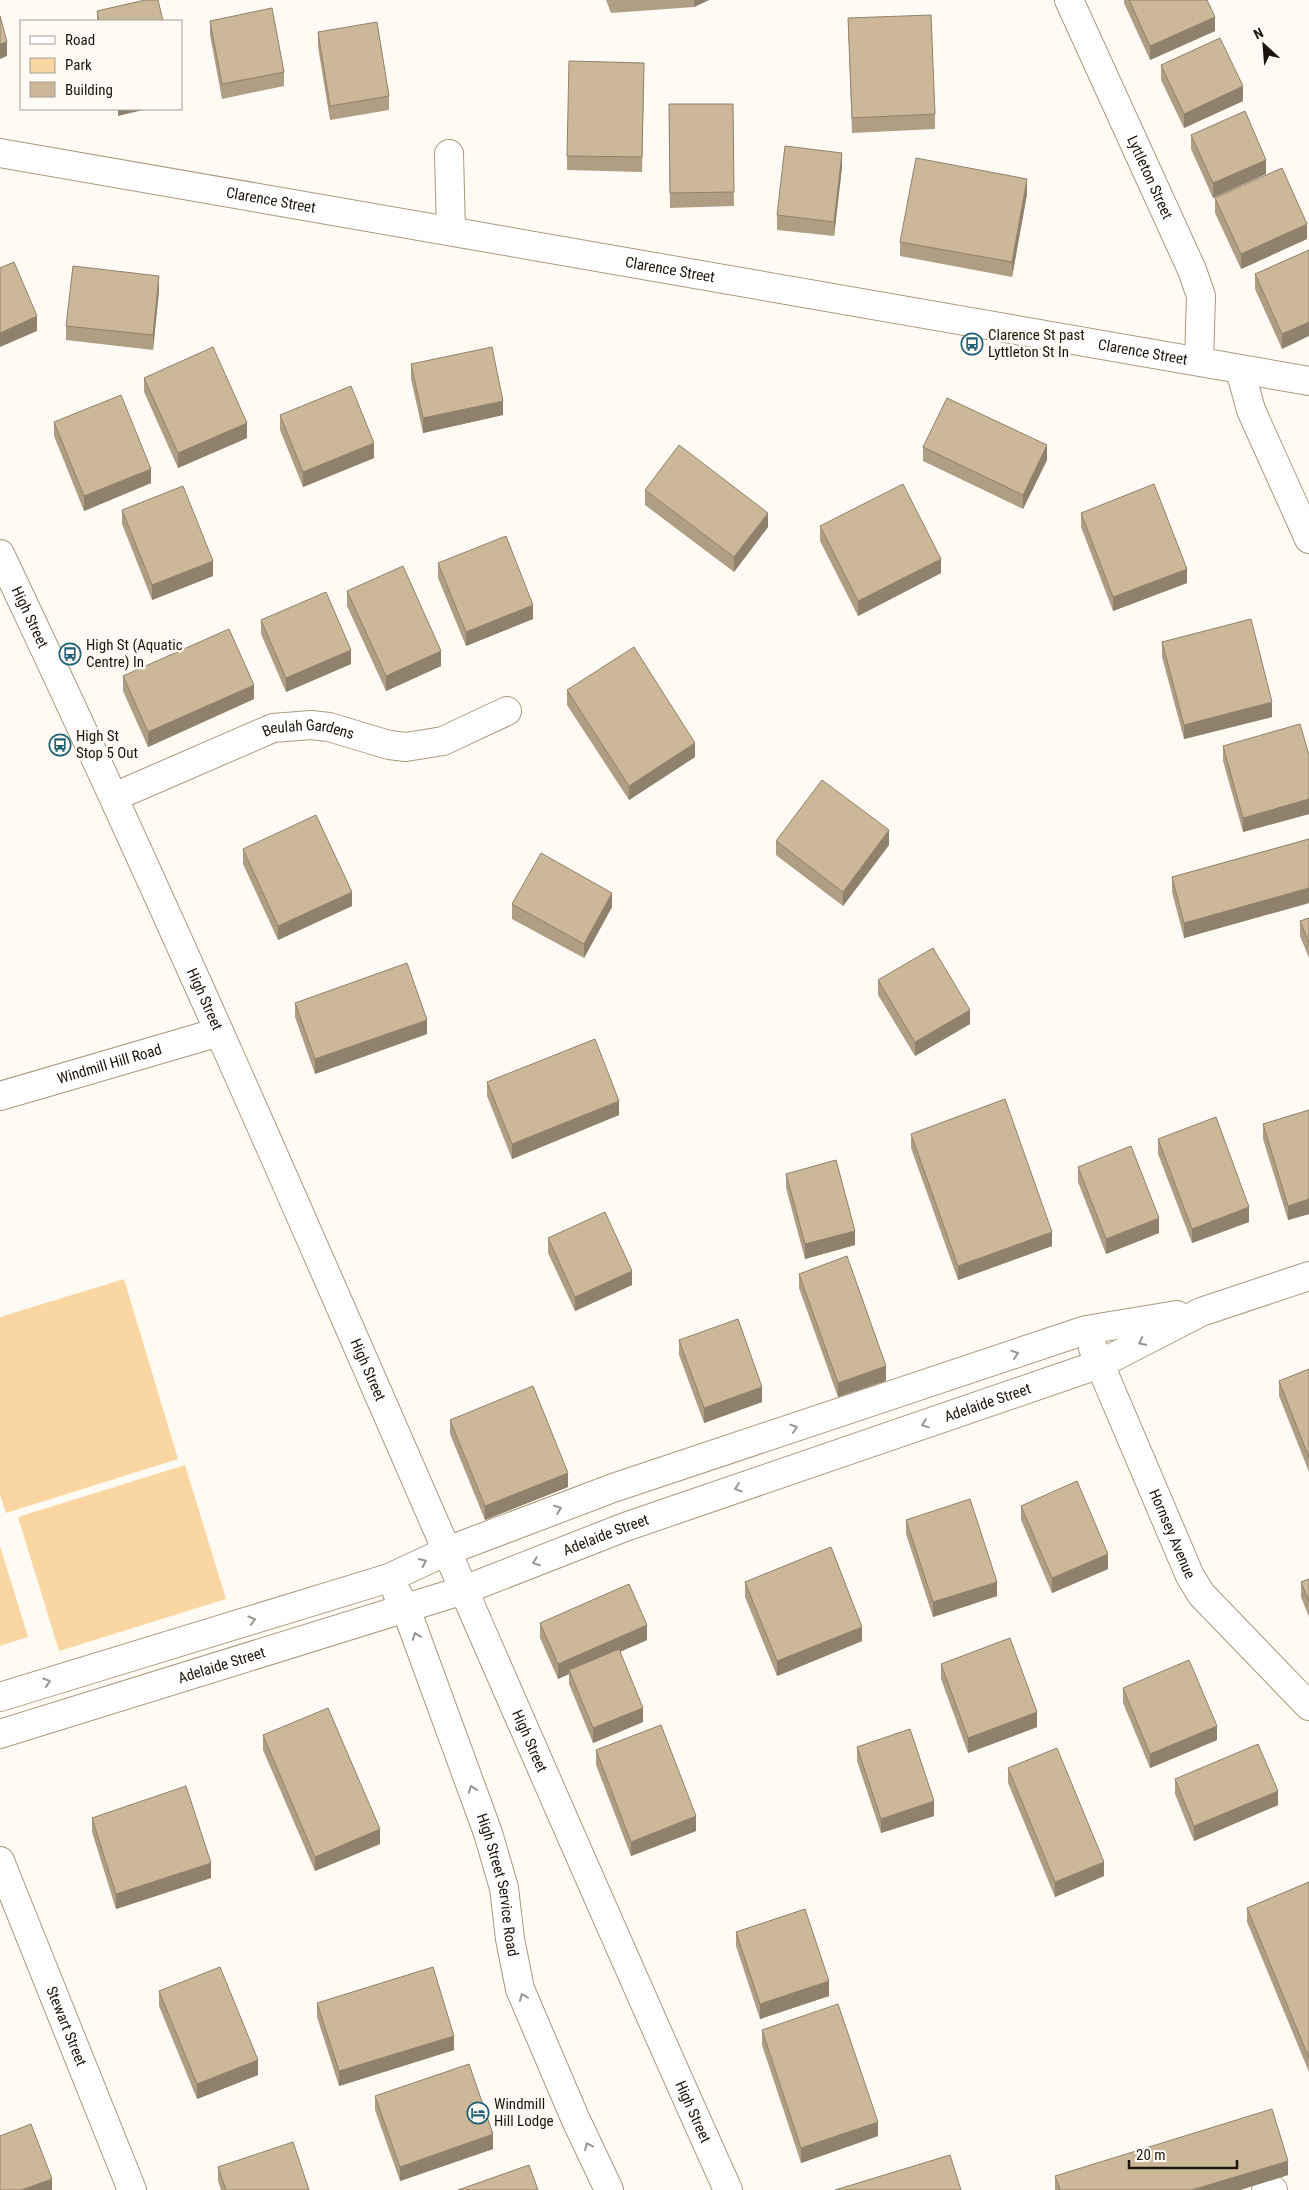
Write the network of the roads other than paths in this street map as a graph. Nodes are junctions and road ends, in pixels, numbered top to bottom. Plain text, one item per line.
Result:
1 (1069, 0) edge
2 (0, 153) edge
3 (449, 154) dead end
4 (0, 160) edge
5 (32, 160) junction
6 (451, 231) junction
7 (1199, 361) junction
8 (1240, 370) junction
9 (1309, 381) edge
10 (1309, 539) edge
11 (0, 554) edge
12 (507, 711) dead end
13 (114, 797) junction
14 (219, 1032) junction
15 (0, 1096) edge
16 (1309, 1276) edge
17 (1201, 1312) junction
18 (1086, 1330) junction
19 (984, 1364) junction
20 (1100, 1364) junction
21 (885, 1398) junction
22 (996, 1400) junction
23 (897, 1434) junction
24 (766, 1437) junction
25 (698, 1460) junction
26 (779, 1474) junction
27 (613, 1488) junction
28 (711, 1497) junction
29 (625, 1527) junction
30 (447, 1551) junction
31 (389, 1578) junction
32 (464, 1590) junction
33 (406, 1609) junction
34 (223, 1629) junction
35 (235, 1662) junction
36 (0, 1697) edge
37 (1309, 1706) edge
38 (0, 1734) edge
39 (0, 1861) edge
40 (132, 2190) edge
41 (609, 2190) edge
42 (728, 2190) edge
43 (1266, 2190) edge
44 (1273, 2190) edge

1 - 7 street, Lyttleton Street
2 - 5 street, Clarence Street
3 - 6 street
4 - 5 street, Clarence Street
5 - 6 street, Clarence Street
6 - 7 street, Clarence Street
7 - 8 street, Clarence Street
8 - 9 street, Clarence Street
8 - 10 street
11 - 13 street, High Street
12 - 13 street, Beulah Gardens
13 - 14 street, High Street
14 - 15 street, Windmill Hill Road
14 - 30 street, High Street
16 - 17 street, Adelaide Street
17 - 18 street, Adelaide Street
17 -> 20 street, Adelaide Street
19 -> 18 street, Adelaide Street
18 - 20 street, Hornsey Avenue
19 - 21 street, Adelaide Street
19 - 22 street
20 - 22 street, Adelaide Street
20 - 37 street, Hornsey Avenue
21 - 23 street
24 -> 21 street, Adelaide Street
22 -> 23 street, Adelaide Street
23 - 26 street, Adelaide Street
24 - 25 street, Adelaide Street
24 - 26 street
25 - 27 street, Adelaide Street
25 - 28 street
26 -> 28 street, Adelaide Street
27 - 29 street
30 -> 27 street, Adelaide Street
28 - 29 street, Adelaide Street
29 -> 32 street, Adelaide Street
31 -> 30 street, Adelaide Street
30 - 32 street, High Street
31 - 33 street, High Street Service Road
34 -> 31 street, Adelaide Street
32 - 33 street, Adelaide Street
32 - 42 street, High Street
33 - 35 street, Adelaide Street
41 -> 33 street, High Street Service Road
34 - 35 street
36 -> 34 street, Adelaide Street
35 - 38 street, Adelaide Street
39 - 40 street, Stewart Street
43 - 44 street

